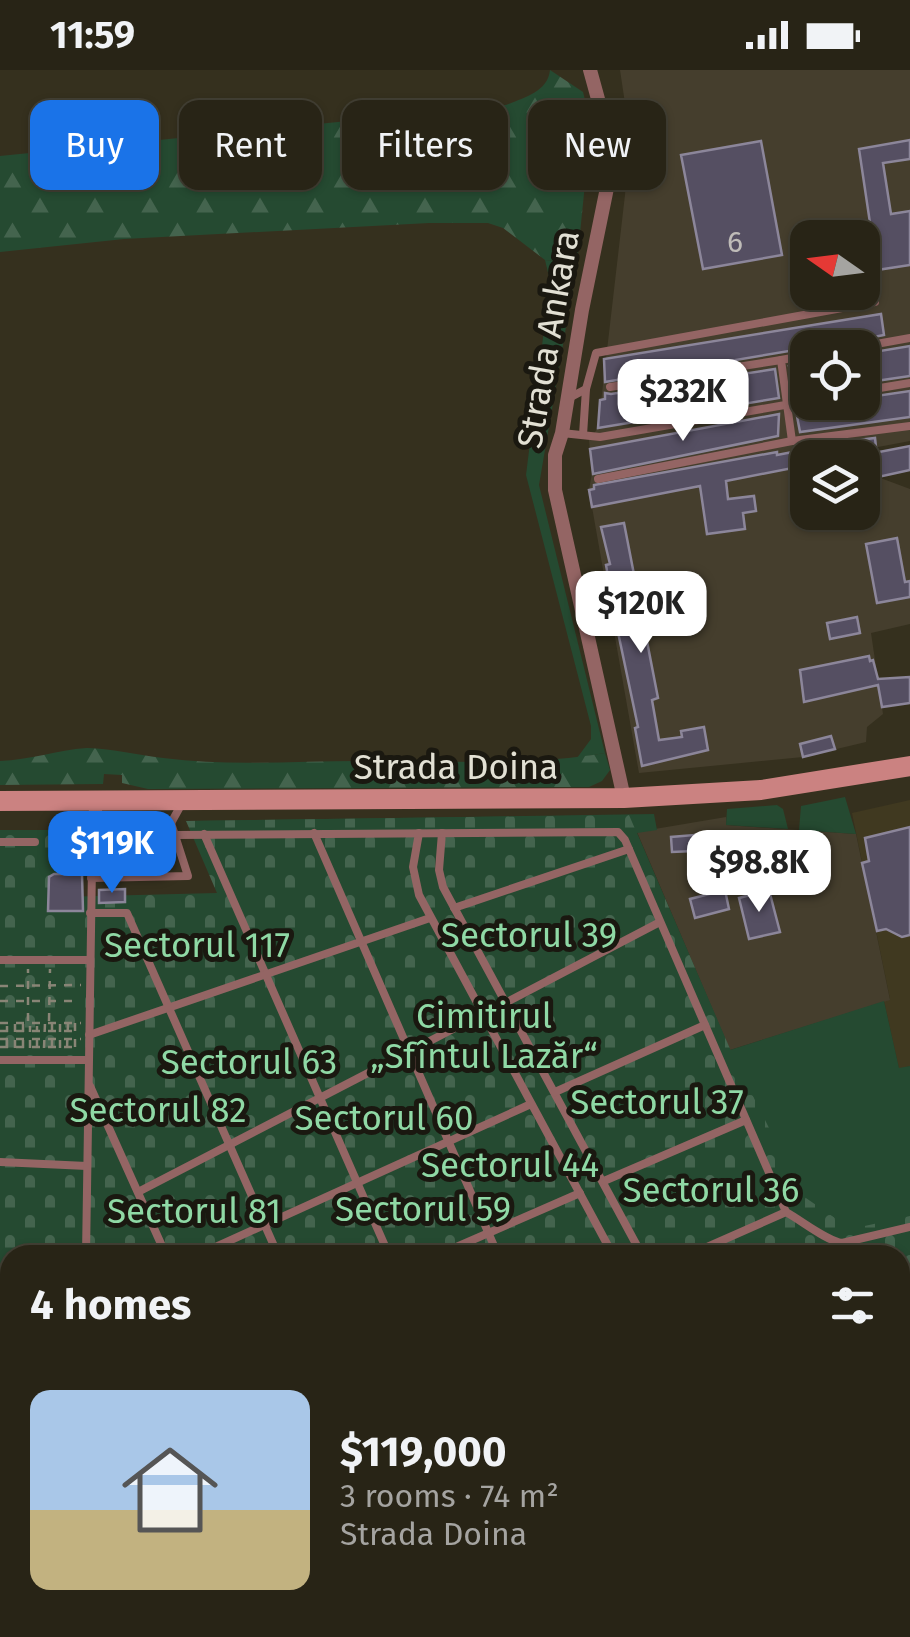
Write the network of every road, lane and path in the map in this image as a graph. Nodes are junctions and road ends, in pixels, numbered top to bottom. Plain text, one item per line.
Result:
1 (590, 70) edge
2 (831, 310) edge
3 (910, 338) edge
4 (880, 343) edge
5 (790, 358) edge
6 (781, 360) junction
7 (910, 383) edge
8 (610, 388) dead end
9 (880, 388) edge
10 (586, 389) junction
11 (567, 398) junction
12 (790, 403) edge
13 (786, 404) junction
14 (910, 426) edge
15 (562, 432) junction
16 (583, 435) junction
17 (790, 440) edge
18 (792, 440) joint
19 (598, 479) dead end
20 (910, 766) edge
21 (624, 798) junction
22 (0, 801) edge
23 (92, 802) junction
24 (183, 802) junction
25 (171, 823) junction
26 (314, 833) junction
27 (419, 833) junction
28 (442, 833) junction
29 (204, 834) junction
30 (175, 835) junction
31 (0, 842) edge
32 (35, 842) dead end
33 (629, 849) junction
34 (91, 878) junction
35 (454, 908) junction
36 (90, 913) junction
37 (430, 918) junction
38 (660, 922) junction
39 (361, 941) junction
40 (0, 960) edge
41 (90, 960) junction
42 (28, 964) dead end
43 (50, 964) dead end
44 (266, 975) junction
45 (83, 985) dead end
46 (0, 986) edge
47 (28, 986) junction
48 (50, 986) junction
49 (0, 1001) edge
50 (28, 1001) junction
51 (50, 1001) junction
52 (83, 1001) dead end
53 (506, 1002) junction
54 (170, 1009) junction
55 (482, 1014) junction
56 (60, 1022) junction
57 (68, 1022) junction
58 (83, 1022) dead end
59 (0, 1023) edge
60 (7, 1023) junction
61 (15, 1023) junction
62 (27, 1023) junction
63 (38, 1023) junction
64 (49, 1023) junction
65 (75, 1023) junction
66 (705, 1026) junction
67 (15, 1031) junction
68 (23, 1031) junction
69 (30, 1031) junction
70 (38, 1031) junction
71 (44, 1031) junction
72 (52, 1031) junction
73 (60, 1031) junction
74 (68, 1031) junction
75 (75, 1031) junction
76 (0, 1032) edge
77 (7, 1032) junction
78 (86, 1037) junction
79 (0, 1039) edge
80 (7, 1039) junction
81 (15, 1039) junction
82 (23, 1039) junction
83 (30, 1039) junction
84 (37, 1039) junction
85 (44, 1039) junction
86 (52, 1039) junction
87 (60, 1039) junction
88 (68, 1039) junction
89 (75, 1039) junction
90 (0, 1047) edge
91 (7, 1047) junction
92 (15, 1047) junction
93 (23, 1047) junction
94 (30, 1047) junction
95 (37, 1047) junction
96 (44, 1047) junction
97 (52, 1047) junction
98 (60, 1047) junction
99 (67, 1047) junction
100 (75, 1047) junction
101 (83, 1047) dead end
102 (410, 1052) junction
103 (15, 1054) dead end
104 (23, 1054) dead end
105 (30, 1054) dead end
106 (37, 1054) dead end
107 (44, 1054) dead end
108 (52, 1054) dead end
109 (60, 1054) dead end
110 (67, 1054) dead end
111 (75, 1054) dead end
112 (4, 1057) edge
113 (88, 1060) junction
114 (88, 1081) junction
115 (555, 1092) junction
116 (320, 1099) junction
117 (531, 1104) junction
118 (746, 1120) junction
119 (449, 1141) junction
120 (229, 1144) junction
121 (0, 1162) edge
122 (87, 1166) junction
123 (357, 1182) junction
124 (604, 1182) junction
125 (138, 1192) junction
126 (580, 1194) junction
127 (786, 1212) junction
128 (264, 1225) junction
129 (910, 1227) edge
130 (489, 1232) junction
131 (830, 1242) junction
132 (86, 1245) edge
133 (162, 1245) edge
134 (220, 1245) edge
135 (273, 1245) edge
136 (384, 1245) edge
137 (460, 1245) edge
138 (494, 1245) edge
139 (608, 1245) edge
140 (637, 1245) edge
141 (712, 1245) edge
142 (830, 1245) edge

1 - 11 street, Strada Ankara
2 - 10 lane
3 - 4 lane
5 - 6 lane
6 - 8 lane
6 - 13 lane
7 - 9 lane
10 - 11 lane
10 - 16 lane
11 - 15 street, Strada Ankara
12 - 13 lane
13 - 16 lane
13 - 18 lane
14 - 18 lane
15 - 16 lane
15 - 21 street, Strada Ankara
17 - 19 lane
20 - 21 main road, Strada Doina
21 - 24 main road, Strada Doina
22 - 23 main road, Strada Doina
23 - 24 main road, Strada Doina
23 - 25 lane
23 - 34 lane
24 - 25 lane
25 - 30 lane
26 - 27 lane
26 - 29 lane
26 - 39 lane
27 - 28 lane
27 - 37 lane
28 - 33 lane
28 - 35 lane
29 - 30 lane
29 - 44 lane
30 - 34 lane
31 - 32 lane
33 - 35 lane
33 - 38 lane
34 - 36 lane
35 - 53 lane
36 - 41 lane
36 - 54 lane
37 - 39 lane
37 - 55 lane
38 - 53 lane
38 - 66 lane
39 - 44 lane
39 - 102 lane
40 - 41 lane
41 - 78 lane
42 - 47 path
43 - 48 path
44 - 54 lane
44 - 116 lane
45 - 48 path
46 - 47 path
47 - 48 path
47 - 50 path
48 - 51 path
49 - 50 path
50 - 51 path
50 - 62 path
51 - 52 path
51 - 64 path
53 - 115 lane
54 - 78 lane
54 - 120 lane
55 - 102 lane
55 - 117 lane
56 - 57 path
56 - 64 path
56 - 73 path
57 - 65 path
57 - 74 path
58 - 65 path
59 - 60 path
60 - 61 path
60 - 77 path
61 - 62 path
61 - 67 path
62 - 63 path
62 - 68 path
62 - 69 path
63 - 64 path
63 - 70 path
64 - 71 path
64 - 72 path
65 - 75 path
66 - 115 lane
66 - 118 lane
67 - 68 path
67 - 77 path
67 - 81 path
68 - 69 path
68 - 82 path
69 - 70 path
69 - 83 path
70 - 71 path
70 - 84 path
71 - 72 path
71 - 85 path
72 - 73 path
72 - 86 path
73 - 74 path
73 - 87 path
74 - 75 path
74 - 88 path
75 - 89 path
76 - 77 path
77 - 80 path
78 - 89 path
78 - 113 lane
79 - 80 path
80 - 81 path
80 - 91 path
81 - 82 path
81 - 92 path
82 - 83 path
82 - 93 path
83 - 84 path
83 - 94 path
84 - 85 path
84 - 95 path
85 - 86 path
85 - 96 path
86 - 87 path
86 - 97 path
87 - 88 path
87 - 98 path
88 - 89 path
88 - 99 path
89 - 100 path
90 - 91 path
91 - 92 path
91 - 112 path
92 - 93 path
92 - 103 path
93 - 94 path
93 - 104 path
94 - 95 path
94 - 105 path
95 - 96 path
95 - 106 path
96 - 97 path
96 - 107 path
97 - 98 path
97 - 108 path
98 - 99 path
98 - 109 path
99 - 100 path
99 - 110 path
100 - 101 path
100 - 111 path
102 - 116 lane
102 - 119 lane
112 - 113 lane
113 - 114 lane
114 - 122 lane
114 - 125 lane
115 - 124 lane
116 - 120 lane
116 - 123 lane
117 - 119 lane
117 - 126 lane
118 - 124 lane
118 - 127 lane
119 - 123 lane
119 - 130 lane
120 - 125 lane
120 - 128 lane
121 - 122 lane
122 - 132 lane
123 - 128 lane
123 - 136 lane
124 - 140 lane
125 - 133 lane
126 - 130 lane
126 - 139 lane
127 - 131 lane
127 - 141 lane
128 - 134 lane
128 - 135 lane
129 - 131 lane
130 - 137 lane
130 - 138 lane
131 - 142 lane

